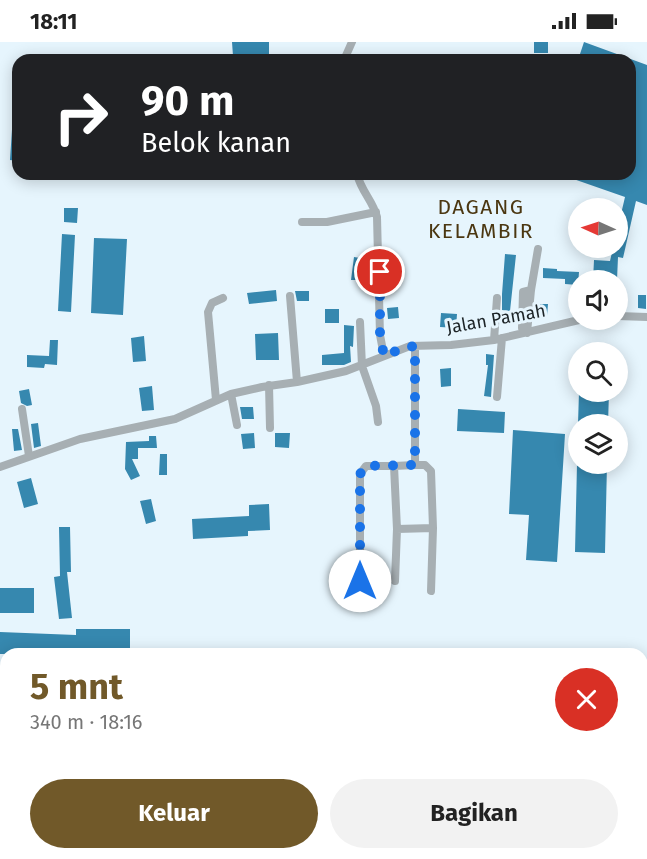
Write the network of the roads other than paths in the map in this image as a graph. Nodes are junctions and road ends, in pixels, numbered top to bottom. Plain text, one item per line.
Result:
1 (359, 180) edge
2 (376, 212) junction
3 (302, 222) dead end
4 (538, 249) dead end
5 (290, 296) dead end
6 (223, 298) dead end
7 (497, 298) dead end
8 (628, 316) edge
9 (647, 317) edge
10 (360, 322) dead end
11 (568, 323) edge
12 (524, 334) junction
13 (498, 339) junction
14 (415, 346) junction
15 (384, 356) junction
16 (362, 366) junction
17 (297, 382) junction
18 (269, 385) junction
19 (231, 394) junction
20 (497, 398) dead end
21 (216, 400) junction
22 (22, 409) dead end
23 (378, 423) dead end
24 (237, 425) dead end
25 (270, 428) dead end
26 (29, 456) junction
27 (415, 465) junction
28 (394, 466) junction
29 (0, 467) edge
30 (433, 528) junction
31 (397, 529) junction
32 (396, 581) dead end
33 (375, 589) dead end
34 (430, 591) dead end

1 - 2 street
2 - 3 street
2 - 15 street
4 - 12 street
5 - 17 street
6 - 21 street
7 - 13 street
8 - 9 street
10 - 16 street
11 - 12 street, Jalan Pamah
12 - 13 street, Jalan Pamah
13 - 14 street, Jalan Pamah
13 - 20 street
14 - 15 street, Jalan Pamah
14 - 27 street
15 - 16 street, Jalan Pamah
16 - 17 street, Jalan Pamah
16 - 23 street
17 - 18 street, Jalan Pamah
18 - 19 street, Jalan Pamah
18 - 25 street
19 - 21 street, Jalan Pamah
19 - 24 street
21 - 26 street, Jalan Pamah
22 - 26 street
26 - 29 street, Jalan Pamah
27 - 28 street
27 - 30 street
28 - 31 street
28 - 33 street
30 - 31 street
30 - 34 street
31 - 32 street

